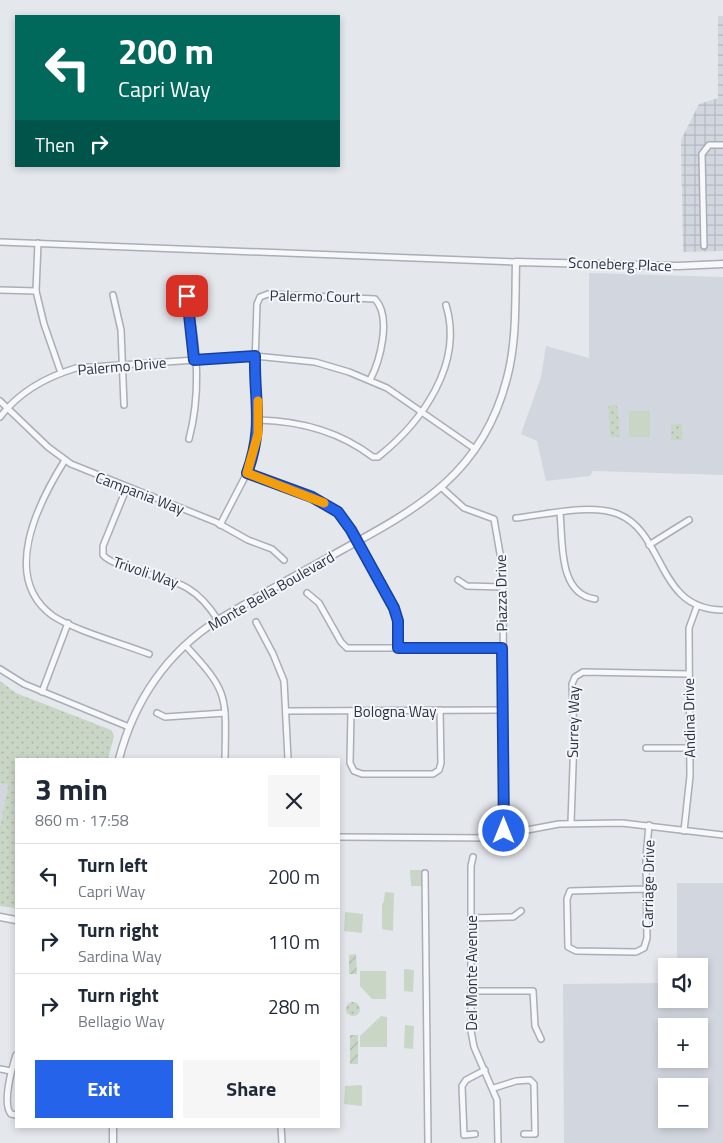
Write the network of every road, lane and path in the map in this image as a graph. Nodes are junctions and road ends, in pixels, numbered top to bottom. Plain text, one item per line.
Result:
1 (723, 145) edge
2 (0, 242) edge
3 (38, 243) junction
4 (704, 246) dead end
5 (516, 262) junction
6 (723, 264) edge
7 (0, 290) edge
8 (36, 291) junction
9 (114, 295) dead end
10 (187, 296) dead end
11 (446, 305) dead end
12 (255, 356) junction
13 (194, 360) junction
14 (123, 365) junction
15 (61, 373) junction
16 (370, 380) junction
17 (0, 401) edge
18 (124, 405) dead end
19 (7, 408) junction
20 (423, 412) junction
21 (0, 417) edge
22 (259, 420) junction
23 (189, 439) dead end
24 (475, 449) junction
25 (65, 460) junction
26 (247, 473) junction
27 (127, 487) junction
28 (442, 488) junction
29 (560, 513) junction
30 (516, 518) dead end
31 (690, 520) dead end
32 (220, 525) junction
33 (357, 542) junction
34 (649, 545) junction
35 (284, 560) dead end
36 (458, 580) dead end
37 (503, 587) junction
38 (307, 593) dead end
39 (595, 599) dead end
40 (697, 606) junction
41 (723, 610) edge
42 (218, 620) junction
43 (256, 622) dead end
44 (68, 623) junction
45 (184, 645) junction
46 (398, 648) junction
47 (502, 648) junction
48 (149, 654) dead end
49 (0, 669) edge
50 (689, 674) junction
51 (42, 692) junction
52 (440, 710) junction
53 (503, 710) junction
54 (287, 711) junction
55 (351, 711) junction
56 (157, 713) dead end
57 (225, 713) junction
58 (129, 727) junction
59 (646, 748) dead end
60 (690, 748) junction
61 (119, 758) edge
62 (224, 758) edge
63 (288, 758) edge
64 (571, 824) junction
65 (649, 826) junction
66 (527, 830) dead end
67 (684, 831) junction
68 (723, 835) edge
69 (340, 837) edge
70 (473, 857) dead end
71 (424, 873) dead end
72 (645, 889) junction
73 (521, 912) dead end
74 (0, 917) edge
75 (471, 918) junction
76 (15, 920) edge
77 (471, 991) junction
78 (541, 1039) dead end
79 (15, 1058) edge
80 (0, 1069) edge
81 (485, 1070) junction
82 (11, 1072) junction
83 (494, 1088) junction
84 (15, 1115) edge
85 (113, 1128) edge
86 (282, 1128) edge
87 (475, 1134) dead end
88 (524, 1134) dead end
89 (113, 1143) edge
90 (282, 1143) edge
91 (428, 1143) edge
92 (498, 1143) edge

1 - 4 street
2 - 3 street
3 - 5 street
3 - 8 street
5 - 6 street, Sconeberg Place
5 - 24 street, Monte Bella Boulevard
7 - 8 street
8 - 15 street
9 - 14 street
10 - 13 street
11 - 20 street
12 - 13 street, Palermo Drive
12 - 16 street, Palermo Drive
12 - 16 street, Palermo Court
12 - 22 street
13 - 14 street, Palermo Drive
13 - 23 street
14 - 15 street, Palermo Drive
14 - 18 street
15 - 19 street, Palermo Drive
16 - 20 street, Palermo Drive
17 - 19 street, Campania Way
19 - 21 street, Palermo Drive
19 - 25 street, Campania Way
20 - 22 street
20 - 24 street, Palermo Drive
22 - 26 street
24 - 28 street, Monte Bella Boulevard
25 - 27 street, Campania Way
25 - 44 street
26 - 32 street
26 - 33 street
27 - 32 street, Campania Way
27 - 42 street, Trivoli Way
28 - 33 street, Monte Bella Boulevard
28 - 37 street, Piazza Drive
29 - 30 street
29 - 34 street
29 - 39 street
31 - 34 street
32 - 35 street, Campania Way
33 - 42 street, Monte Bella Boulevard
33 - 46 street
34 - 40 street
36 - 37 street
37 - 47 street, Piazza Drive
38 - 46 street
40 - 41 street
40 - 50 street, Andina Drive
42 - 45 street, Monte Bella Boulevard
43 - 54 street
44 - 48 street
44 - 51 street
45 - 57 street
45 - 58 street, Monte Bella Boulevard
46 - 47 street
47 - 53 street, Piazza Drive
49 - 51 street
50 - 60 street, Andina Drive
50 - 64 street, Surrey Way
51 - 58 street
52 - 53 street, Bologna Way
52 - 55 street, Bologna Way
52 - 55 street
53 - 69 street, Piazza Drive
54 - 55 street, Bologna Way
54 - 63 street
56 - 57 street
57 - 62 street
58 - 61 street, Monte Bella Boulevard
59 - 60 street
60 - 67 street, Andina Drive
64 - 65 street
64 - 66 street
65 - 67 street
65 - 72 street, Carriage Drive
67 - 68 street
70 - 75 street, Del Monte Avenue
71 - 91 street
72 - 72 street, Carriage Drive
73 - 75 street
74 - 76 street
75 - 77 street, Del Monte Avenue
77 - 78 street
77 - 81 street, Del Monte Avenue
79 - 82 street
80 - 82 street
81 - 83 street, Del Monte Avenue
81 - 87 street
82 - 84 street
83 - 88 street
83 - 92 street, Del Monte Avenue
85 - 89 street
86 - 90 street

